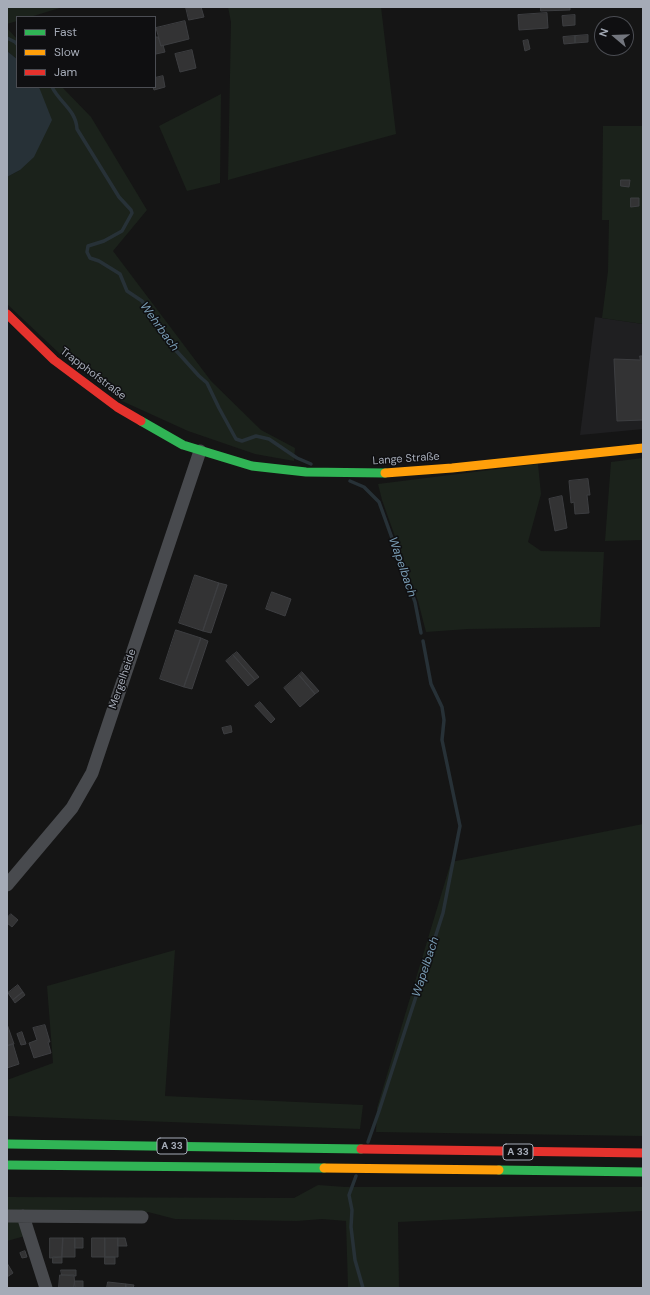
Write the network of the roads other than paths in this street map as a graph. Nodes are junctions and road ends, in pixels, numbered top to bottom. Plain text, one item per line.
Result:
1 (7, 314) edge
2 (175, 441) joint
3 (643, 448) edge
4 (200, 451) junction
5 (7, 885) edge
6 (7, 1144) edge
7 (643, 1153) edge
8 (7, 1165) edge
9 (643, 1172) edge
10 (7, 1216) edge
11 (23, 1216) junction
12 (142, 1217) dead end
13 (46, 1288) edge

1 - 2 main road, Trapphofstraße
2 - 4 main road, Lange Straße
3 - 4 main road, Lange Straße
4 - 5 street, Mergelheide
6 - 7 main road, A 33
8 - 9 main road, A 33
10 - 11 street
11 - 12 street
11 - 13 street

